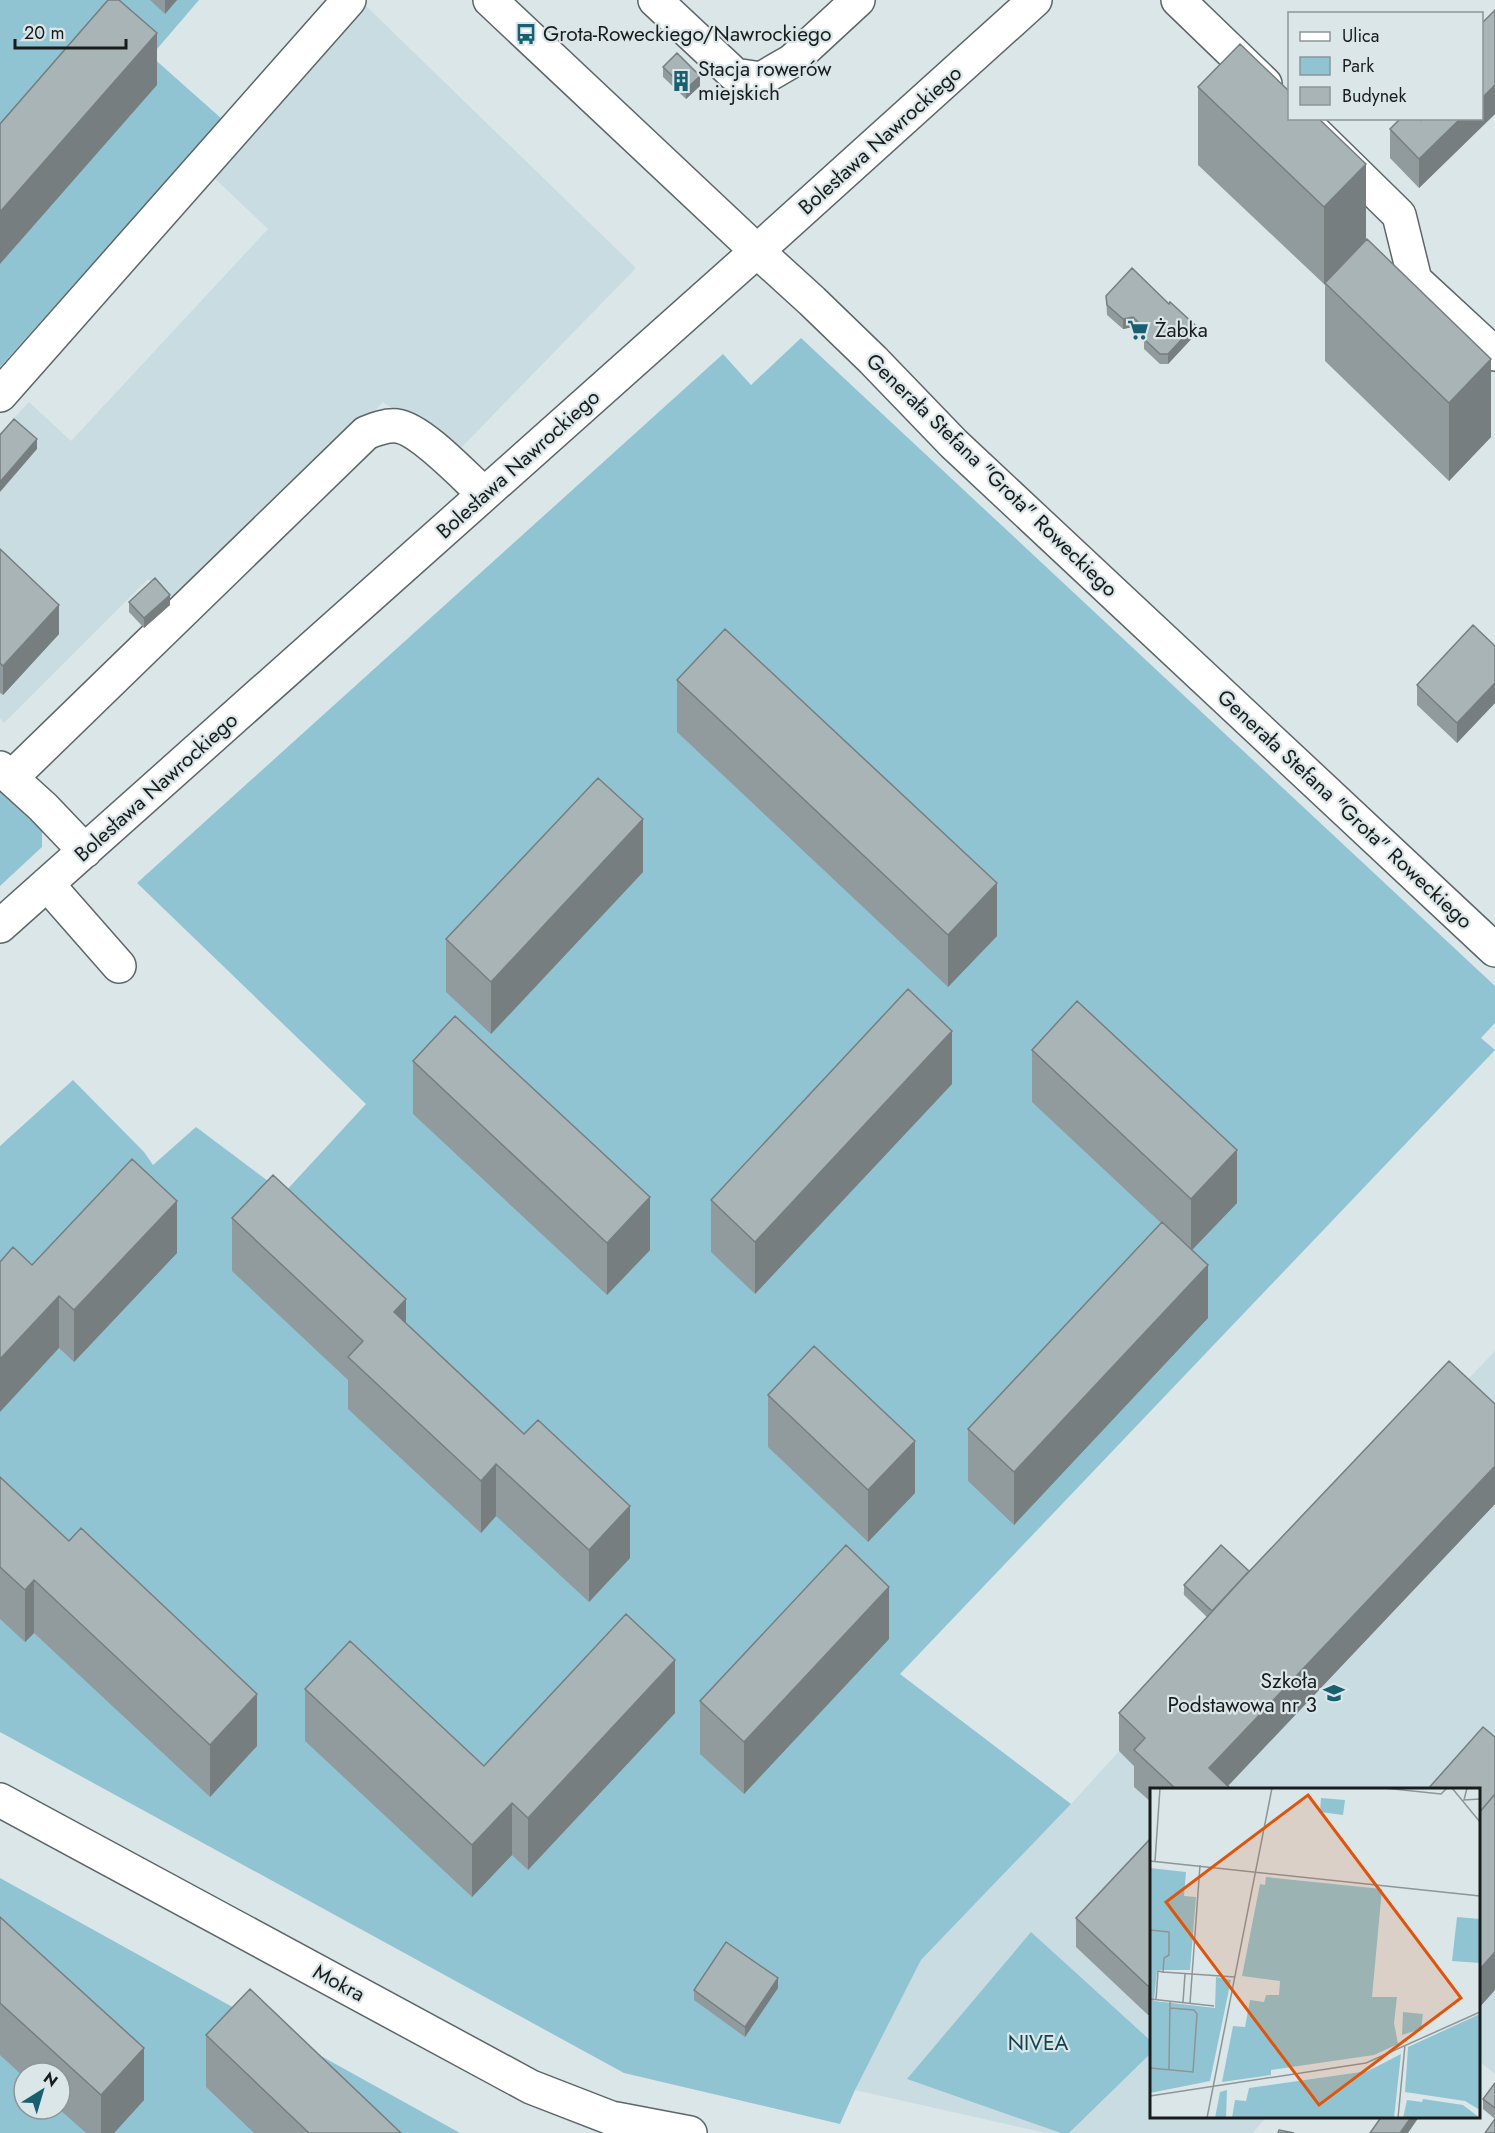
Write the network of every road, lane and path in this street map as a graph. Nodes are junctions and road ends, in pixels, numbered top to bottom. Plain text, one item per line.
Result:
1 (349, 0) edge
2 (490, 0) edge
3 (656, 0) edge
4 (858, 0) edge
5 (1035, 0) edge
6 (1178, 0) edge
7 (1288, 106) edge
8 (1302, 120) edge
9 (757, 251) junction
10 (1495, 354) edge
11 (0, 395) edge
12 (484, 494) junction
13 (5, 773) edge
14 (85, 850) junction
15 (47, 884) junction
16 (0, 926) edge
17 (1495, 950) edge
18 (119, 966) dead end
19 (0, 1800) edge
20 (690, 2133) edge

1 - 11 street
2 - 9 street, Generała Stefana "Grota" Roweckiego
3 - 4 street
5 - 9 street, Bolesława Nawrockiego
6 - 7 street
8 - 10 street
9 - 12 street, Bolesława Nawrockiego
9 - 17 street, Generała Stefana "Grota" Roweckiego
12 - 13 street
12 - 14 street, Bolesława Nawrockiego
13 - 14 street
14 - 15 street, Bolesława Nawrockiego
15 - 16 street, Bolesława Nawrockiego
15 - 18 street
19 - 20 street, Mokra

